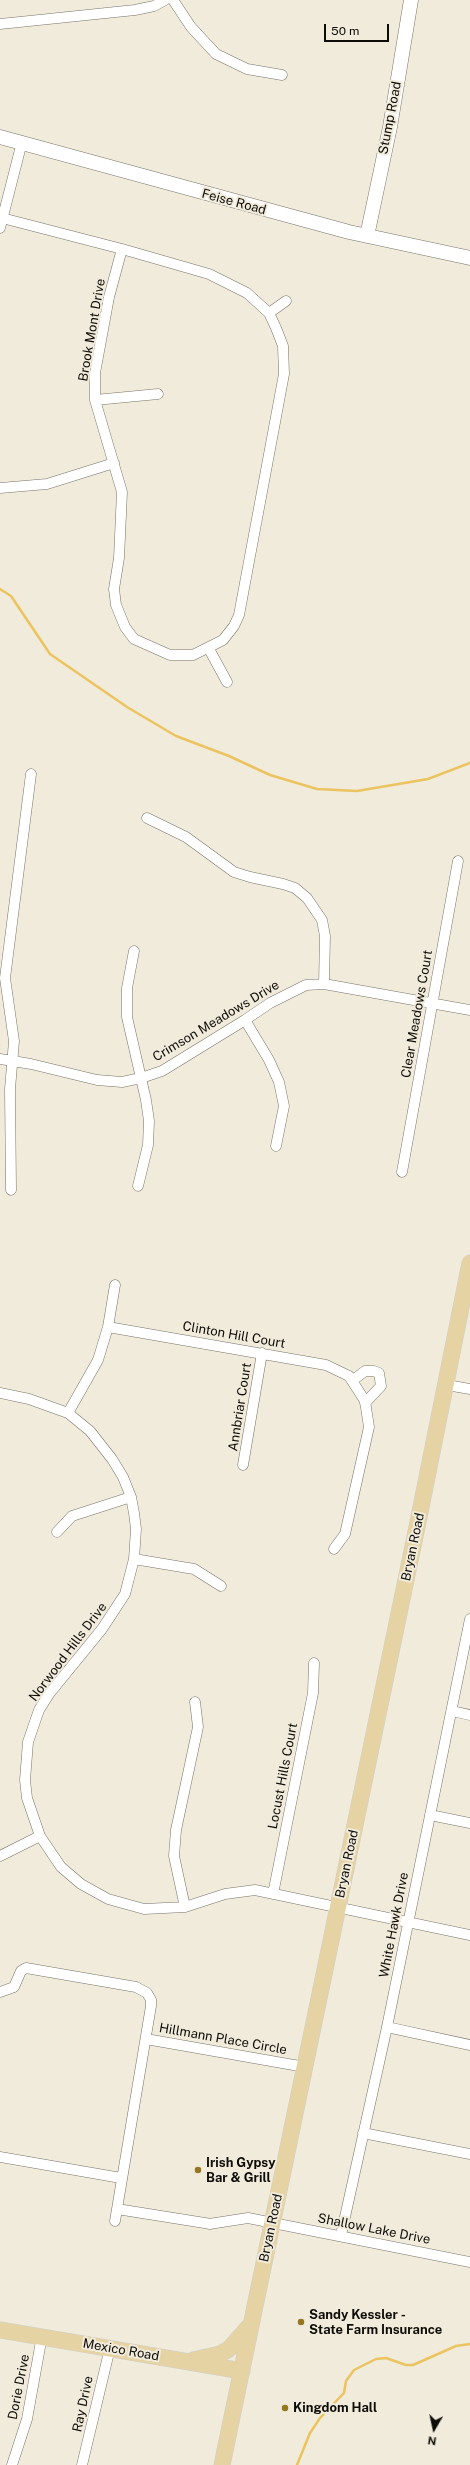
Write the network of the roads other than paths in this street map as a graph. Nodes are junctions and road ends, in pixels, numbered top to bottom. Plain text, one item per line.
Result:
1 (165, 0) edge
2 (174, 0) edge
3 (411, 0) edge
4 (0, 24) edge
5 (282, 75) dead end
6 (0, 137) edge
7 (22, 142) junction
8 (1, 223) edge
9 (367, 236) junction
10 (122, 249) junction
11 (470, 258) edge
12 (286, 301) dead end
13 (269, 313) junction
14 (158, 394) dead end
15 (94, 400) junction
16 (114, 463) junction
17 (0, 488) edge
18 (209, 649) junction
19 (227, 682) dead end
20 (31, 774) dead end
21 (147, 818) dead end
22 (458, 861) dead end
23 (134, 951) dead end
24 (324, 984) junction
25 (432, 1003) junction
26 (470, 1010) edge
27 (245, 1020) junction
28 (0, 1059) edge
29 (13, 1060) junction
30 (141, 1078) junction
31 (276, 1146) dead end
32 (402, 1172) dead end
33 (138, 1186) dead end
34 (11, 1190) dead end
35 (470, 1264) edge
36 (115, 1285) dead end
37 (108, 1327) junction
38 (262, 1353) junction
39 (352, 1381) junction
40 (446, 1385) junction
41 (470, 1389) edge
42 (0, 1393) edge
43 (365, 1403) junction
44 (68, 1413) junction
45 (243, 1465) dead end
46 (131, 1497) junction
47 (57, 1532) dead end
48 (334, 1549) dead end
49 (134, 1559) junction
50 (221, 1586) dead end
51 (470, 1619) edge
52 (314, 1663) dead end
53 (195, 1702) dead end
54 (452, 1711) junction
55 (470, 1715) edge
56 (430, 1814) junction
57 (470, 1823) edge
58 (40, 1836) junction
59 (0, 1856) edge
60 (273, 1894) junction
61 (185, 1907) junction
62 (338, 1908) junction
63 (408, 1922) junction
64 (470, 1935) edge
65 (0, 1992) edge
66 (387, 2027) junction
67 (146, 2039) junction
68 (470, 2045) edge
69 (305, 2067) junction
70 (363, 2133) junction
71 (470, 2154) edge
72 (0, 2157) edge
73 (121, 2178) junction
74 (117, 2209) junction
75 (115, 2221) dead end
76 (273, 2223) junction
77 (341, 2235) junction
78 (470, 2262) edge
79 (252, 2323) junction
80 (0, 2330) edge
81 (42, 2336) junction
82 (110, 2348) junction
83 (188, 2361) junction
84 (242, 2371) junction
85 (12, 2465) edge
86 (82, 2465) edge
87 (222, 2465) edge

1 - 4 street
2 - 5 street
3 - 9 main road, Stump Road
6 - 7 main road, Feise Road
7 - 8 street
7 - 9 main road, Feise Road
8 - 10 street, Brook Mont Drive
9 - 11 main road, Feise Road
10 - 13 street, Brook Mont Drive
10 - 15 street, Brook Mont Drive
12 - 13 street
13 - 18 street, Brook Mont Drive
14 - 15 street
15 - 16 street, Brook Mont Drive
16 - 17 street
16 - 18 street, Brook Mont Drive
18 - 19 street
20 - 29 street
21 - 24 street
22 - 25 street, Clear Meadows Court
23 - 30 street
24 - 25 street, Crimson Meadows Drive
24 - 27 street, Crimson Meadows Drive
25 - 26 street, Crimson Meadows Drive
25 - 32 street, Clear Meadows Court
27 - 30 street, Crimson Meadows Drive
27 - 31 street
28 - 29 street, Crimson Meadows Drive
29 - 30 street, Crimson Meadows Drive
29 - 34 street
30 - 33 street
35 - 40 main road, Bryan Road
36 - 37 street
37 - 38 street, Clinton Hill Court
37 - 44 street
38 - 39 street, Clinton Hill Court
38 - 45 street, Annbriar Court
39 - 43 street, Clinton Hill Court
39 - 43 street
40 - 41 street
40 - 62 main road, Bryan Road
42 - 44 street, Norwood Hills Drive
43 - 48 street, Clinton Hill Court
44 - 46 street, Norwood Hills Drive
46 - 47 street
46 - 49 street, Norwood Hills Drive
49 - 50 street
49 - 58 street, Norwood Hills Drive
51 - 54 street, White Hawk Drive
52 - 60 street, Locust Hills Court
53 - 61 street
54 - 55 street
54 - 56 street, White Hawk Drive
56 - 57 street
56 - 63 street, White Hawk Drive
58 - 59 street
58 - 61 street, Norwood Hills Drive
60 - 61 street, Norwood Hills Drive
60 - 62 street, Norwood Hills Drive
62 - 63 street, Norwood Hills Drive
62 - 69 main road, Bryan Road
63 - 64 street, Norwood Hills Drive
63 - 66 street, White Hawk Drive
65 - 67 street, Hillmann Place Circle
66 - 68 street
66 - 70 street, White Hawk Drive
67 - 69 street, Hillmann Place Circle
67 - 73 street
69 - 76 main road, Bryan Road
70 - 71 street
70 - 77 street, White Hawk Drive
72 - 73 street
73 - 74 street
74 - 75 street
74 - 76 street, Shallow Lake Drive
76 - 77 street, Shallow Lake Drive
76 - 79 main road, Bryan Road
77 - 78 street, Shallow Lake Drive
79 - 83 main road
79 - 84 main road, Bryan Road
80 - 81 main road, Mexico Road
81 - 82 main road, Mexico Road
81 - 85 street, Dorie Drive
82 - 83 main road, Mexico Road
82 - 86 street, Ray Drive
83 - 84 main road, Mexico Road
84 - 87 main road, Bryan Road

